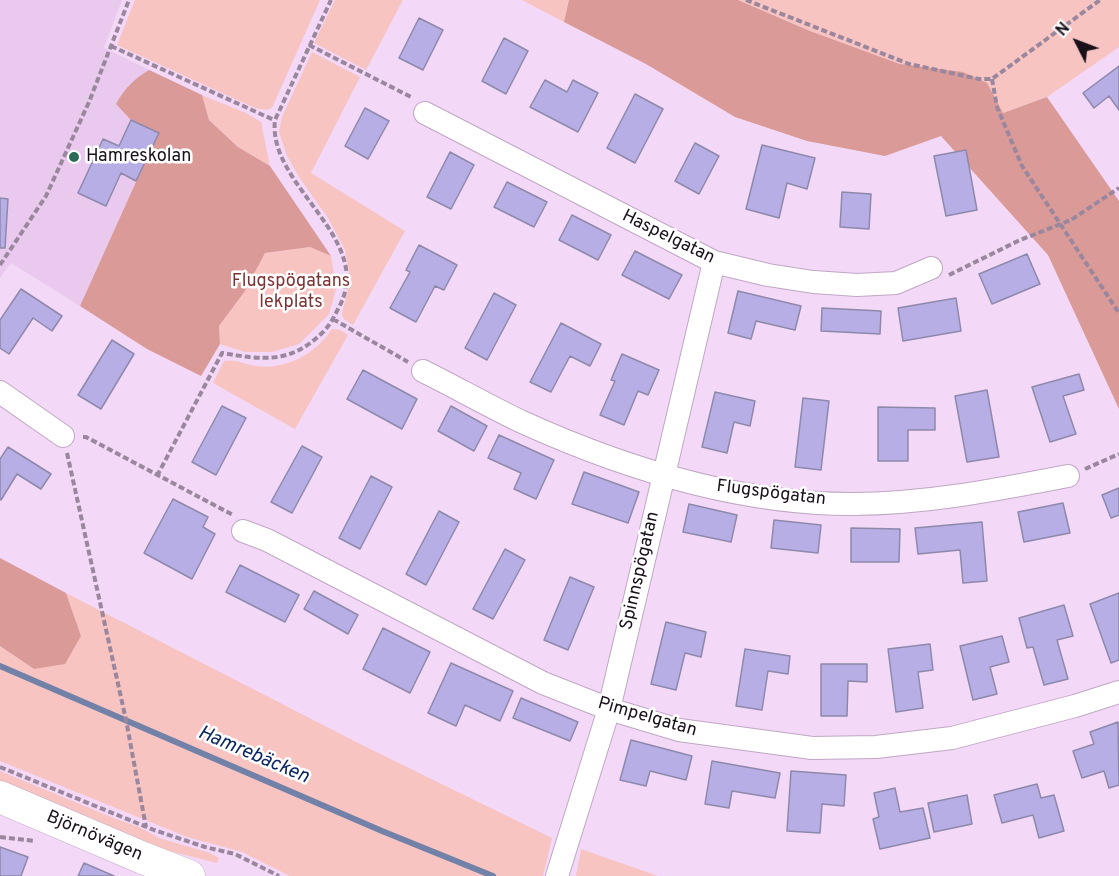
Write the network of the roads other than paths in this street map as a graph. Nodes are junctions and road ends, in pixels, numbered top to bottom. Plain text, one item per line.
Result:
1 (425, 113) road end
2 (714, 262) junction
3 (932, 268) road end
4 (423, 371) road end
5 (0, 392) edge
6 (63, 436) road end
7 (663, 475) junction
8 (1068, 476) road end
9 (243, 531) road end
10 (1119, 692) edge
11 (609, 709) junction
12 (0, 797) edge
13 (157, 870) edge
14 (189, 876) edge
15 (557, 876) edge

1 - 2 street, Haspelgatan
2 - 3 street, Haspelgatan
2 - 7 street, Spinnspögatan
4 - 7 street, Flugspögatan
5 - 6 street
7 - 8 street, Flugspögatan
7 - 11 street, Spinnspögatan
9 - 11 street, Pimpelgatan
10 - 11 street, Pimpelgatan
11 - 15 street, Spinnspögatan
12 - 13 main road, Björnövägen
13 - 14 main road, Björnövägen

